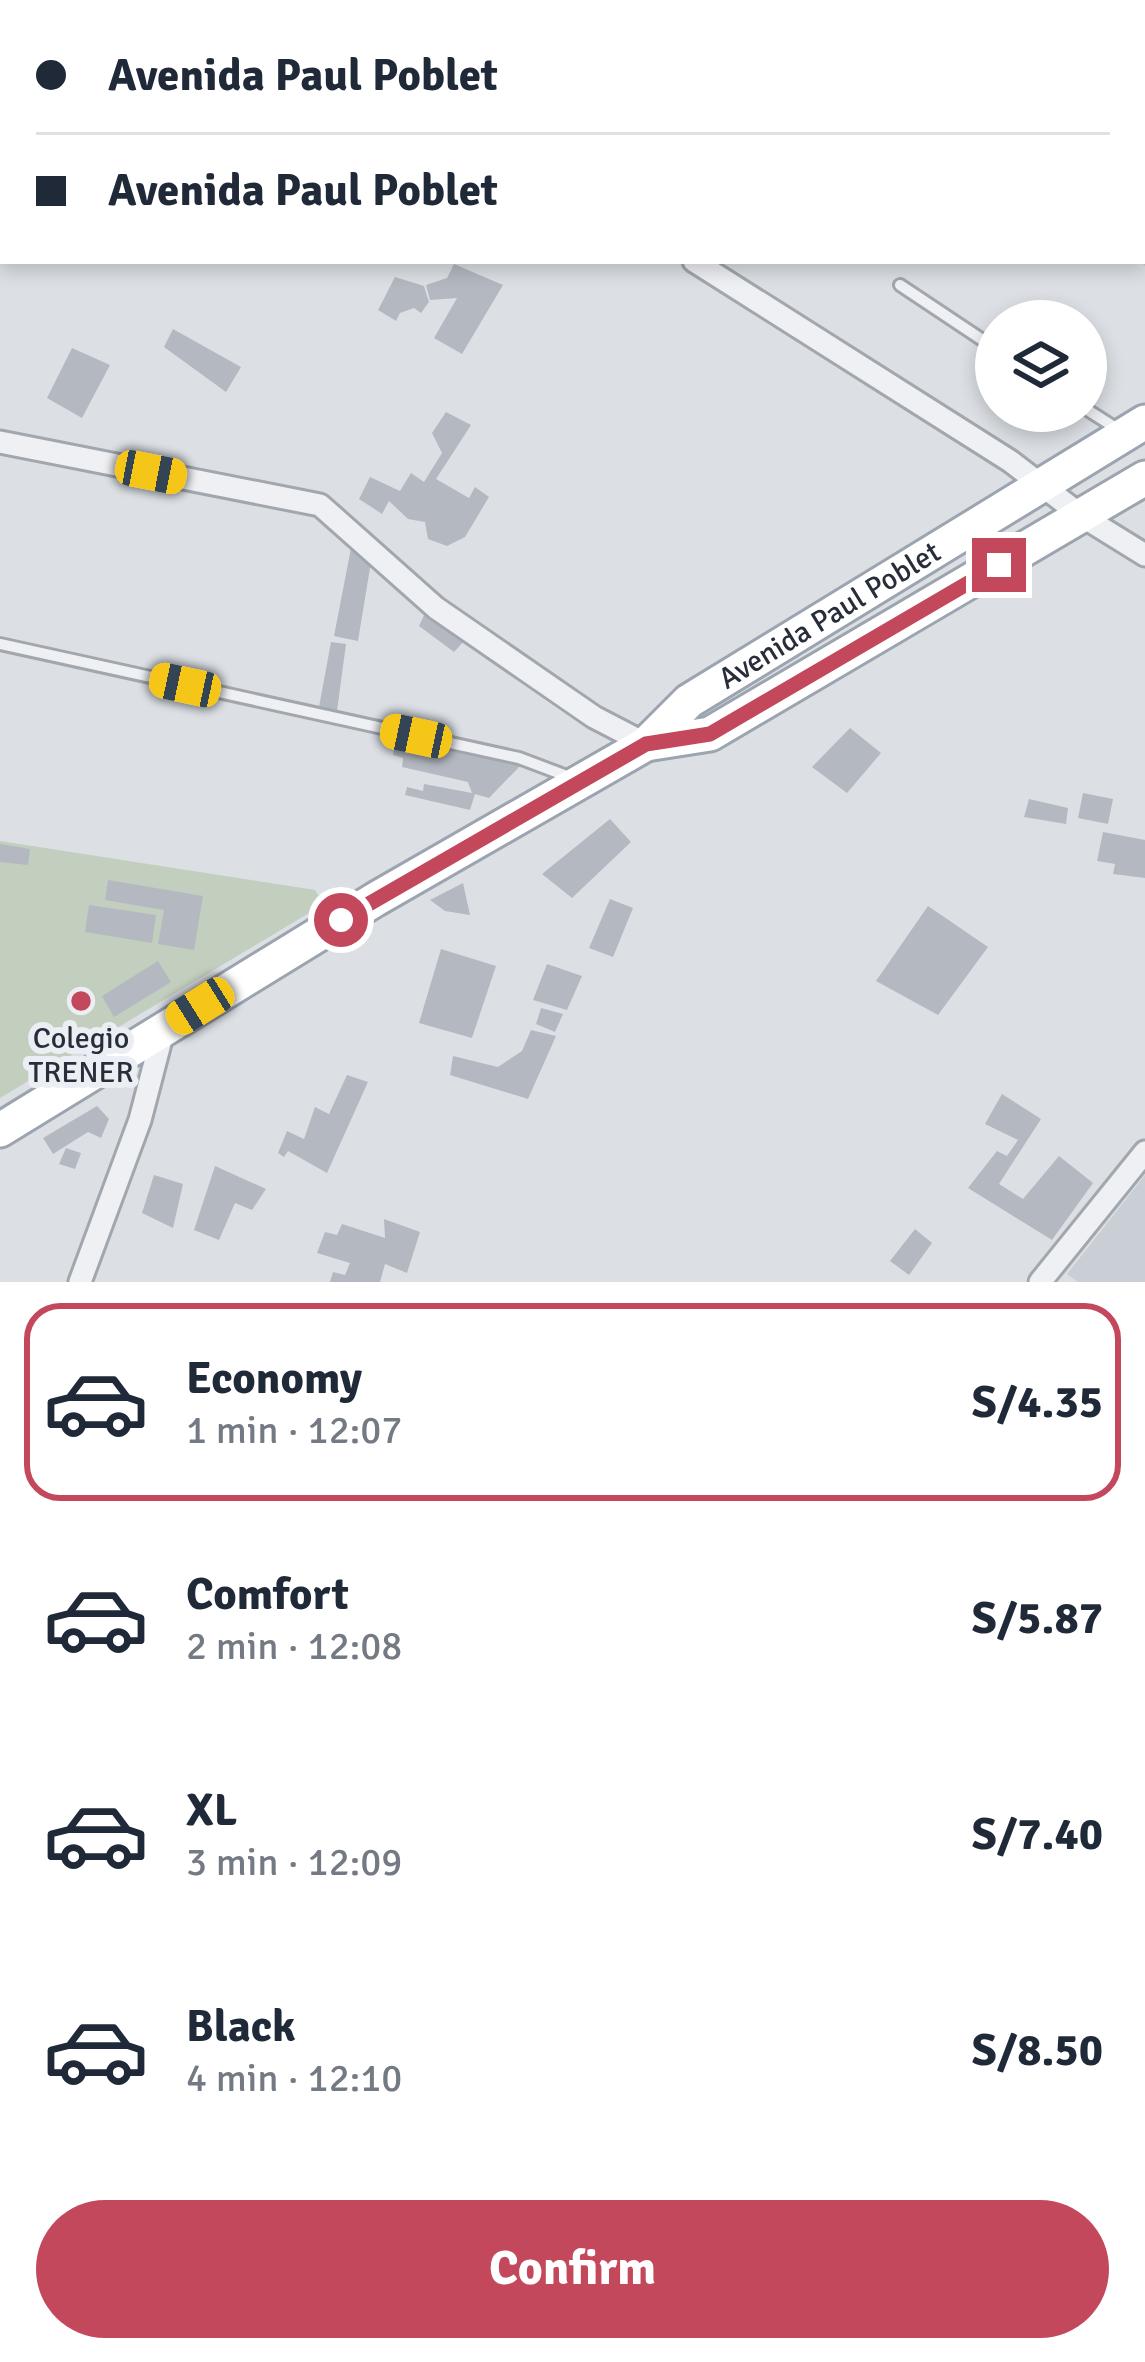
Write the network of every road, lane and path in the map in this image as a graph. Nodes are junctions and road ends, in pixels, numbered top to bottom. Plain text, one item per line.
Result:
1 (699, 264) edge
2 (900, 285) dead end
3 (975, 335) edge
4 (1107, 417) edge
5 (1135, 428) edge
6 (0, 442) edge
7 (1145, 478) edge
8 (1042, 484) junction
9 (1082, 516) junction
10 (1145, 555) edge
11 (0, 644) edge
12 (646, 744) junction
13 (581, 782) junction
14 (164, 1028) junction
15 (0, 1130) edge
16 (1145, 1152) edge
17 (80, 1282) edge
18 (1040, 1282) edge

1 - 8 street
2 - 3 lane
4 - 5 lane
5 - 8 main road, Avenida Paul Poblet
6 - 12 street
7 - 9 main road, Avenida Paul Poblet
8 - 9 street
8 - 12 main road, Avenida Paul Poblet
9 - 10 street
9 - 12 main road, Avenida Paul Poblet
11 - 13 lane
12 - 13 main road, Avenida Paul Poblet
13 - 14 main road, Avenida Paul Poblet
14 - 15 main road, Avenida Paul Poblet
14 - 17 street
16 - 18 street

